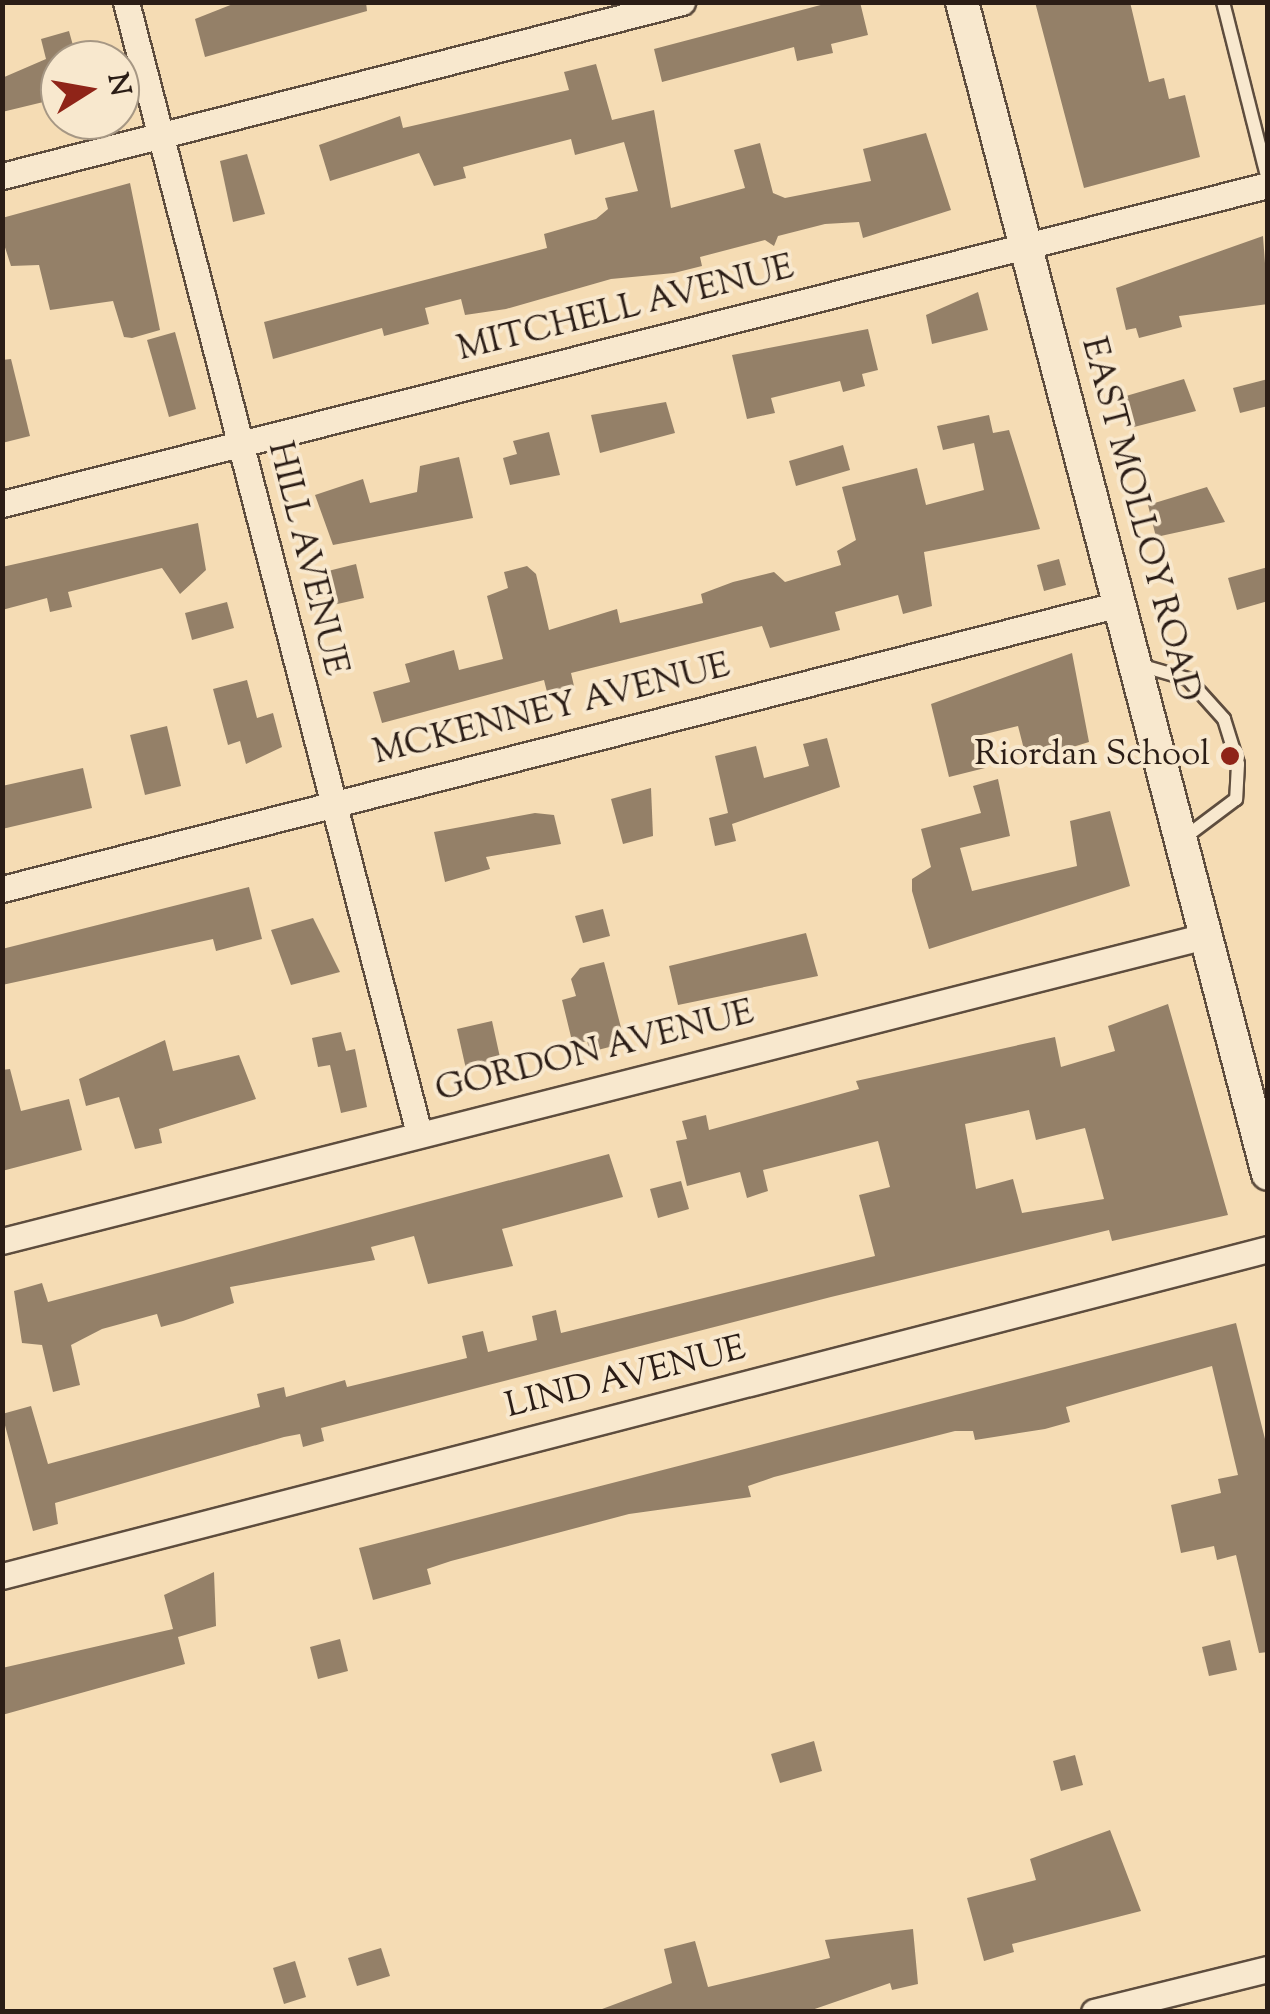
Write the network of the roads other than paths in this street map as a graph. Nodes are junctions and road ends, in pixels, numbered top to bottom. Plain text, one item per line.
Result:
1 (126, 2) edge
2 (682, 2) edge
3 (962, 2) edge
4 (1223, 2) edge
5 (160, 134) junction
6 (2, 176) edge
7 (1268, 182) edge
8 (1026, 245) junction
9 (240, 443) junction
10 (2, 504) edge
11 (1119, 604) junction
12 (1134, 663) junction
13 (332, 804) junction
14 (1181, 840) junction
15 (2, 889) edge
16 (1206, 936) junction
17 (419, 1133) junction
18 (1268, 1174) edge
19 (2, 1240) edge
20 (1268, 1250) edge
21 (2, 1576) edge
22 (1268, 1969) edge
23 (1094, 2012) edge

1 - 5 street, HILL AVENUE
2 - 5 street
3 - 8 street, EAST MOLLOY ROAD
4 - 7 lane
5 - 6 street
5 - 9 street, HILL AVENUE
7 - 8 street, MITCHELL AVENUE
8 - 9 street, MITCHELL AVENUE
8 - 11 street, EAST MOLLOY ROAD
9 - 10 street, MITCHELL AVENUE
9 - 13 street, HILL AVENUE
11 - 12 street, EAST MOLLOY ROAD
11 - 13 street, MCKENNEY AVENUE
12 - 14 street, EAST MOLLOY ROAD
12 - 14 lane
13 - 15 street, MCKENNEY AVENUE
13 - 17 street, HILL AVENUE
14 - 16 street, EAST MOLLOY ROAD
16 - 17 street, GORDON AVENUE
16 - 18 street, EAST MOLLOY ROAD
17 - 19 street, GORDON AVENUE
20 - 21 street, LIND AVENUE
22 - 23 street

